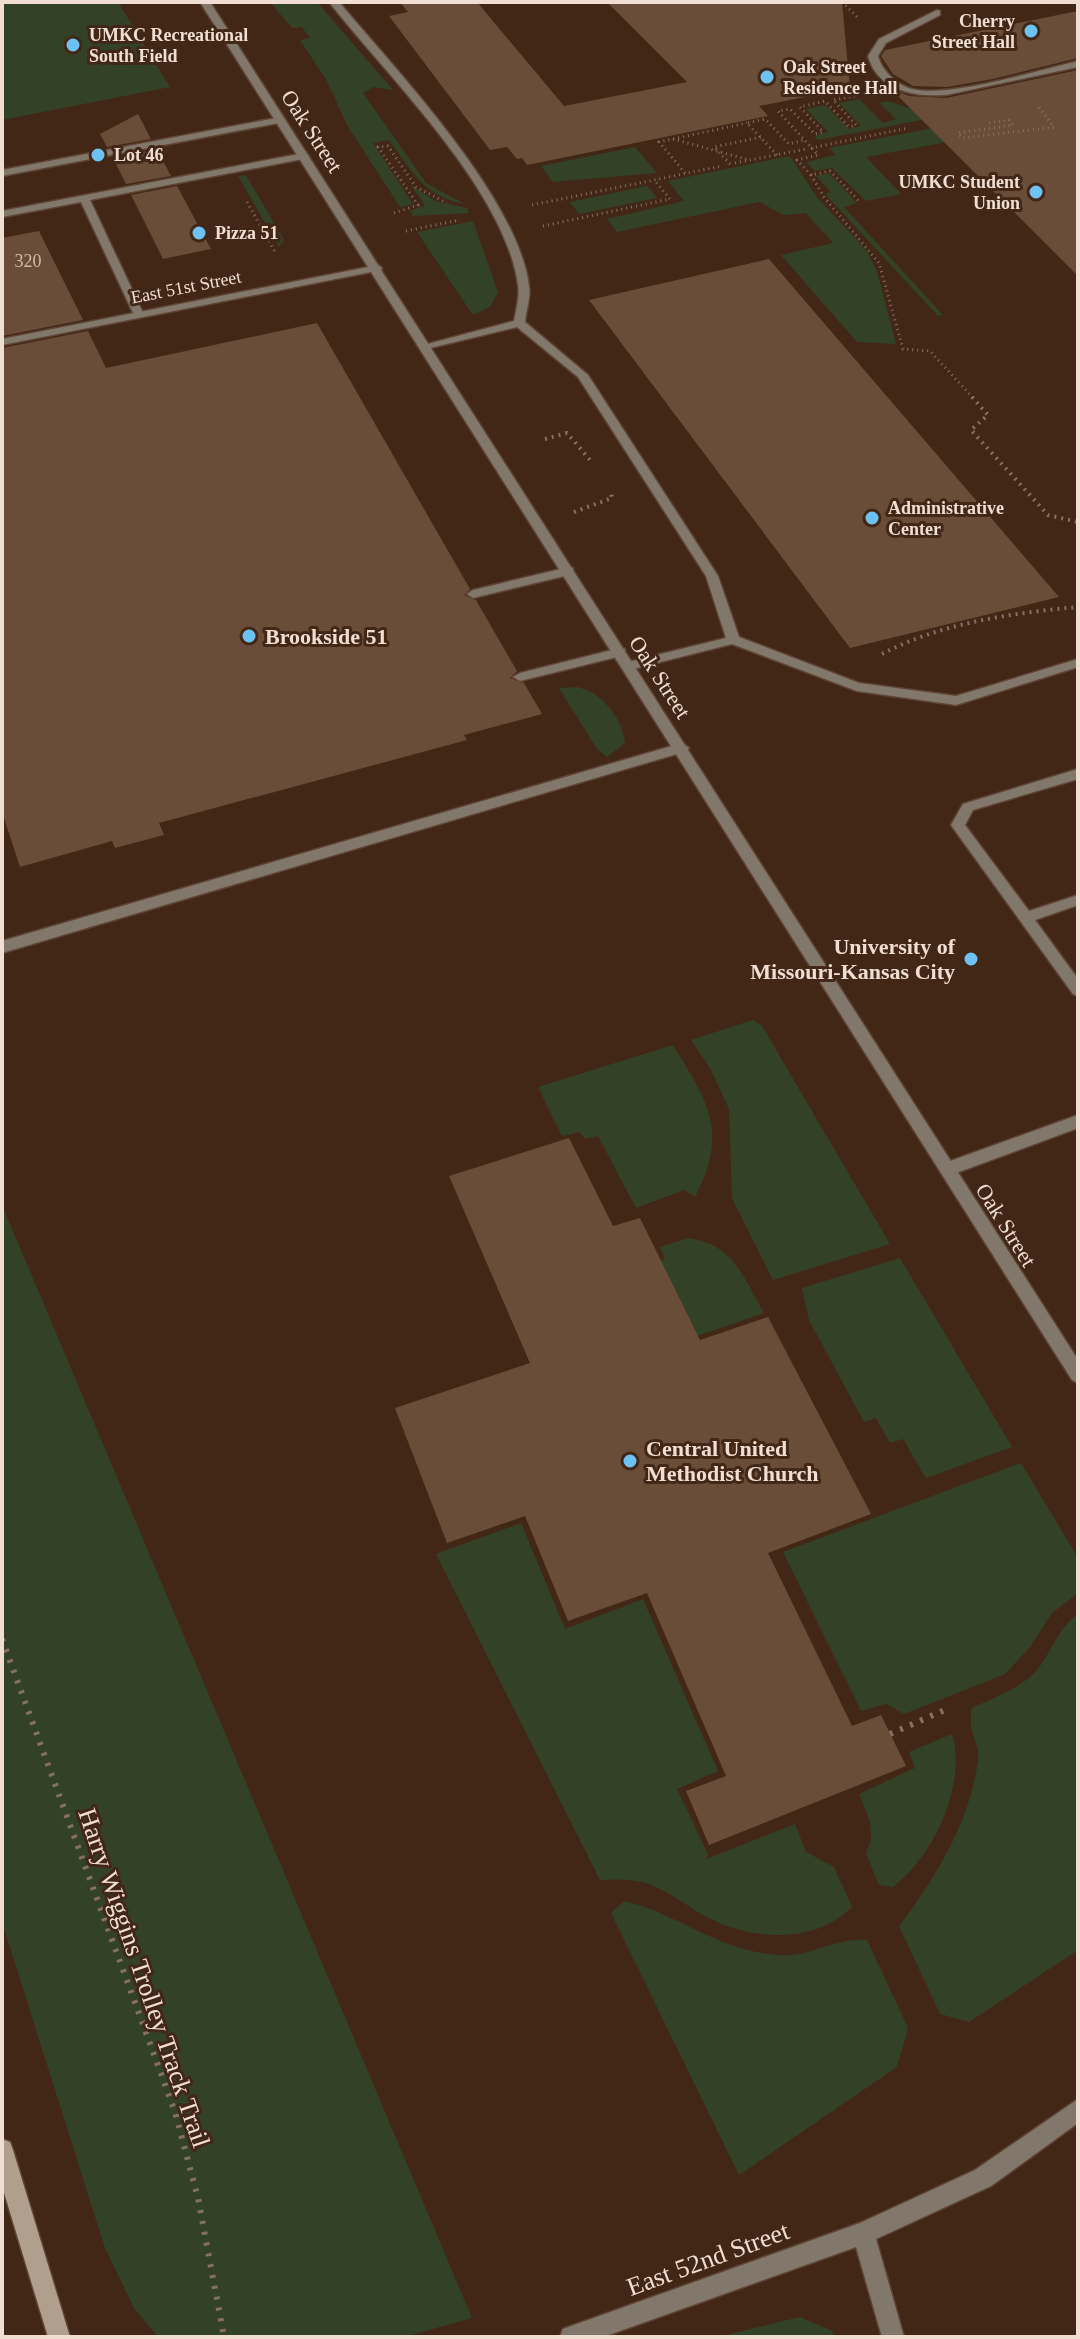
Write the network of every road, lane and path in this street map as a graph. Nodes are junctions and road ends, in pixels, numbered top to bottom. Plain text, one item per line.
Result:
1 (205, 2) edge
2 (334, 2) edge
3 (937, 13) dead end
4 (1078, 64) edge
5 (859, 95) dead end
6 (1035, 102) dead end
7 (281, 120) junction
8 (747, 123) junction
9 (914, 126) dead end
10 (950, 127) dead end
11 (761, 137) junction
12 (672, 139) junction
13 (804, 140) junction
14 (808, 148) junction
15 (718, 152) junction
16 (777, 155) junction
17 (304, 156) junction
18 (749, 160) junction
19 (722, 166) dead end
20 (2, 173) edge
21 (686, 173) junction
22 (811, 175) junction
23 (654, 180) junction
24 (84, 198) junction
25 (860, 202) dead end
26 (458, 205) dead end
27 (524, 207) dead end
28 (394, 213) dead end
29 (2, 214) edge
30 (469, 218) dead end
31 (539, 227) dead end
32 (406, 231) dead end
33 (377, 268) junction
34 (139, 315) junction
35 (519, 323) junction
36 (2, 342) edge
37 (426, 346) junction
38 (545, 439) dead end
39 (579, 450) dead end
40 (611, 490) dead end
41 (573, 513) dead end
42 (1078, 522) edge
43 (569, 571) junction
44 (473, 594) dead end
45 (1078, 607) edge
46 (733, 640) junction
47 (620, 652) junction
48 (875, 659) dead end
49 (1078, 663) edge
50 (629, 666) junction
51 (520, 677) dead end
52 (682, 748) junction
53 (1078, 774) edge
54 (1078, 900) edge
55 (1025, 918) junction
56 (2, 947) edge
57 (1078, 990) edge
58 (1078, 1121) edge
59 (948, 1169) junction
60 (1078, 1375) edge
61 (2, 1639) edge
62 (947, 1709) dead end
63 (890, 1734) dead end
64 (1078, 2110) edge
65 (2, 2150) edge
66 (863, 2233) junction
67 (59, 2337) edge
68 (224, 2337) edge
69 (571, 2337) edge
70 (893, 2337) edge

1 - 7 street, Oak Street
2 - 35 street
3 - 4 street
5 - 13 path
6 - 10 path
7 - 17 street, Oak Street
7 - 20 street
8 - 11 path
8 - 12 path
8 - 13 path
9 - 14 path
11 - 15 path
11 - 16 path
12 - 15 path
12 - 21 path
13 - 14 path
14 - 16 path
14 - 22 path
15 - 18 path
15 - 18 path
16 - 18 path
17 - 24 street
17 - 33 street, Oak Street
19 - 21 path
21 - 23 path
22 - 25 path
22 - 42 path
23 - 27 path
23 - 31 path
24 - 29 street
24 - 34 street
26 - 28 path
30 - 32 path
33 - 34 street, East 51st Street
33 - 37 street, Oak Street
34 - 36 street, East 51st Street
35 - 37 street
35 - 46 street
37 - 43 street, Oak Street
38 - 39 path
40 - 41 path
43 - 44 street
43 - 47 street, Oak Street
45 - 48 path
46 - 49 street
46 - 50 street
47 - 50 street, Oak Street
47 - 51 street
50 - 52 street, Oak Street
52 - 56 street
52 - 59 street, Oak Street
53 - 55 street
54 - 55 street
55 - 57 street
58 - 59 street
59 - 60 street, Oak Street
61 - 68 path, Harry Wiggins Trolley Track Trail
62 - 63 path
64 - 66 street, East 52nd Street
65 - 67 main road
66 - 69 street, East 52nd Street
66 - 70 street

